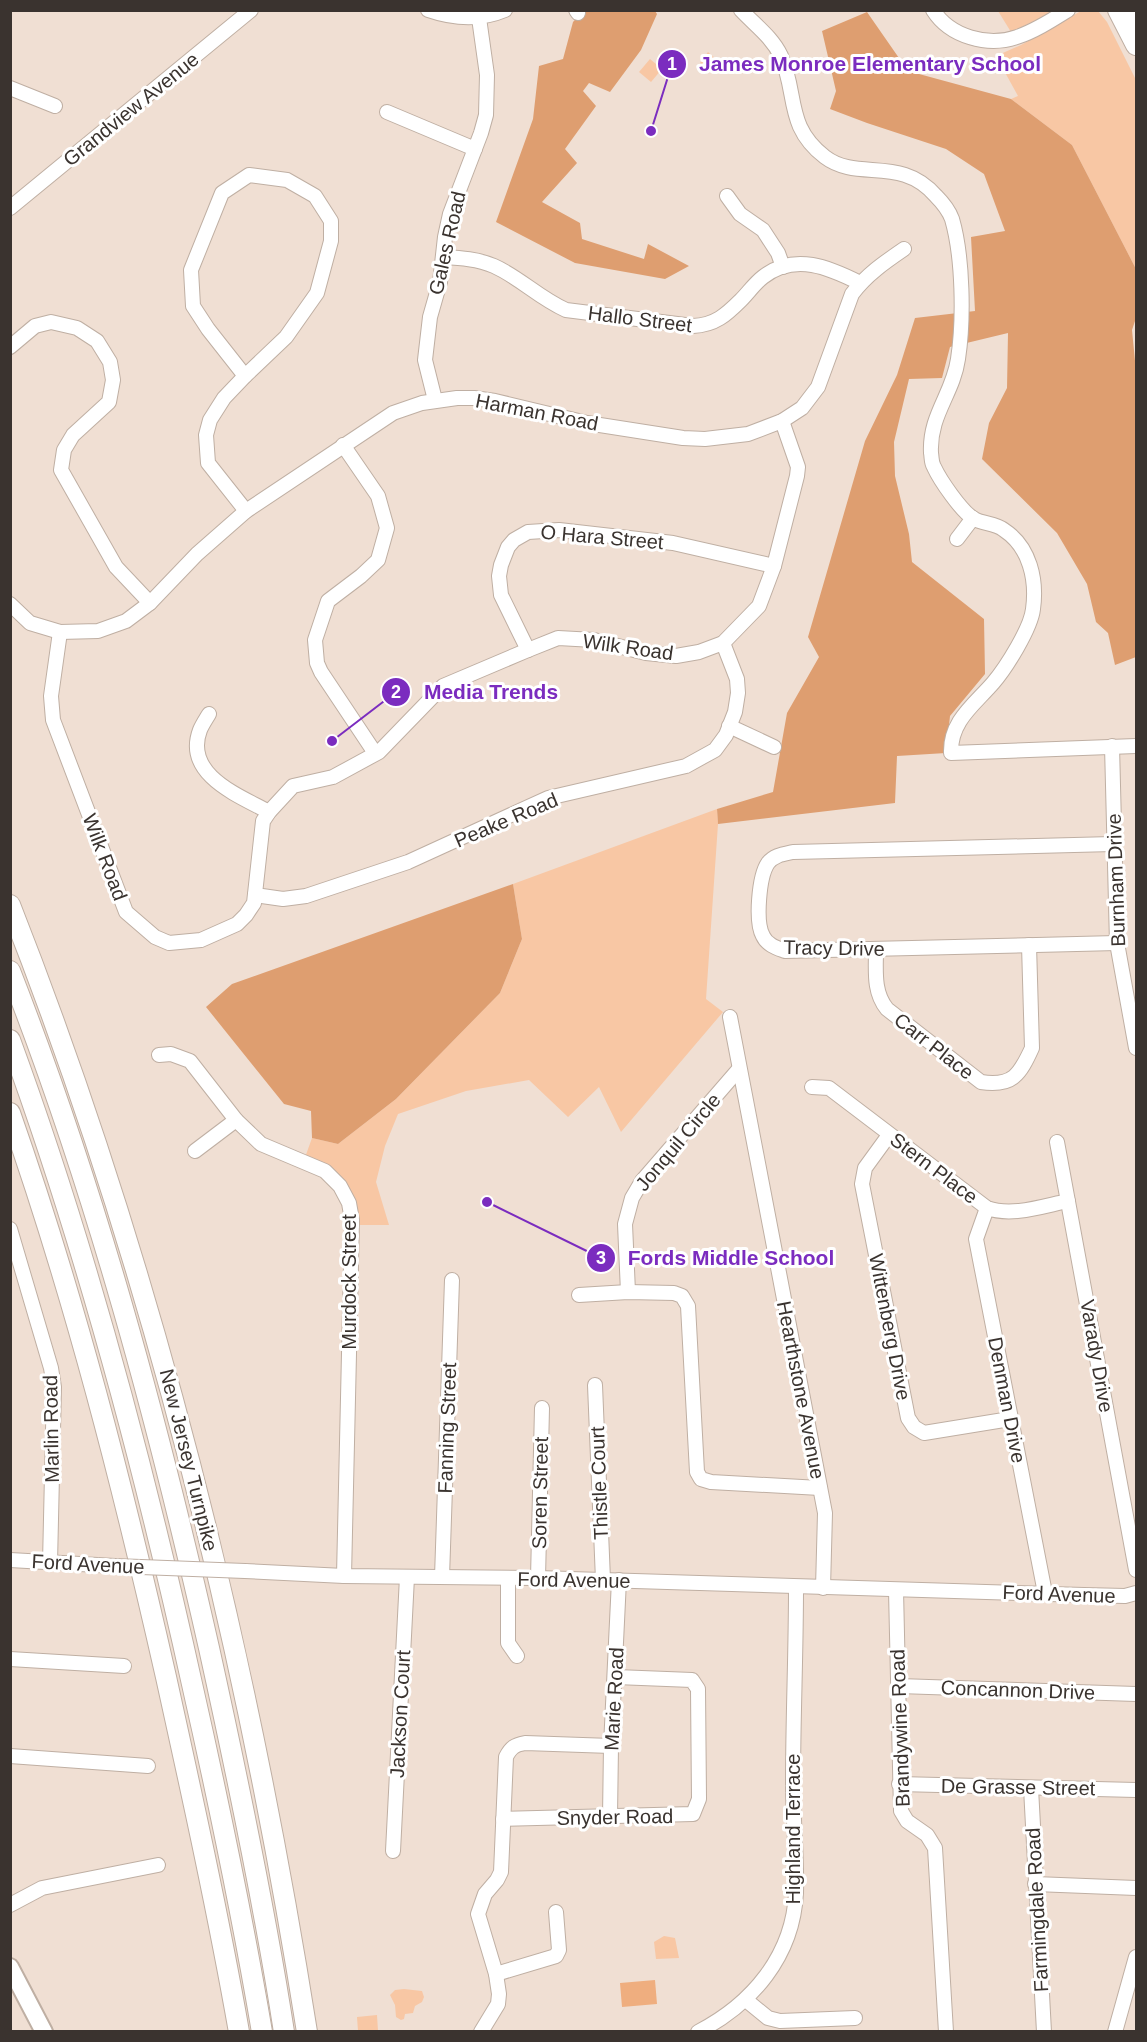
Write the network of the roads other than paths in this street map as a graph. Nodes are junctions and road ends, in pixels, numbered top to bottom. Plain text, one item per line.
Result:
1 (251, 10) edge
2 (505, 10) edge
3 (741, 10) edge
4 (933, 10) edge
5 (1068, 10) edge
6 (435, 12) edge
7 (1124, 12) edge
8 (479, 18) junction
9 (1137, 45) edge
10 (10, 88) edge
11 (56, 106) dead end
12 (387, 112) dead end
13 (475, 149) junction
14 (727, 196) dead end
15 (10, 208) edge
16 (904, 249) dead end
17 (443, 257) junction
18 (783, 267) junction
19 (860, 283) junction
20 (10, 347) edge
21 (246, 376) junction
22 (435, 400) junction
23 (782, 421) junction
24 (343, 445) junction
25 (246, 511) junction
26 (973, 518) junction
27 (957, 539) dead end
28 (774, 566) junction
29 (150, 603) junction
30 (10, 604) edge
31 (60, 632) junction
32 (1026, 632) junction
33 (1039, 637) dead end
34 (723, 643) junction
35 (528, 650) junction
36 (209, 714) dead end
37 (729, 726) junction
38 (1112, 746) junction
39 (1137, 746) edge
40 (774, 747) dead end
41 (375, 753) junction
42 (269, 812) junction
43 (1113, 844) junction
44 (255, 895) junction
45 (10, 905) edge
46 (1117, 943) junction
47 (1029, 945) junction
48 (876, 949) junction
49 (10, 971) edge
50 (730, 1017) dead end
51 (10, 1040) edge
52 (1137, 1048) edge
53 (159, 1054) dead end
54 (740, 1069) junction
55 (812, 1088) dead end
56 (10, 1113) edge
57 (236, 1120) junction
58 (889, 1135) junction
59 (1057, 1142) dead end
60 (195, 1151) dead end
61 (1068, 1201) junction
62 (987, 1208) junction
63 (11, 1232) edge
64 (452, 1280) dead end
65 (628, 1292) junction
66 (579, 1295) dead end
67 (595, 1385) dead end
68 (542, 1408) dead end
69 (1010, 1419) junction
70 (820, 1488) junction
71 (10, 1560) edge
72 (50, 1563) junction
73 (1137, 1570) edge
74 (344, 1576) junction
75 (407, 1576) junction
76 (442, 1577) junction
77 (508, 1578) junction
78 (538, 1578) junction
79 (603, 1580) junction
80 (619, 1580) junction
81 (796, 1588) junction
82 (823, 1588) junction
83 (896, 1590) junction
84 (1046, 1593) junction
85 (1137, 1593) edge
86 (517, 1656) dead end
87 (10, 1659) edge
88 (124, 1666) dead end
89 (616, 1677) junction
90 (899, 1686) junction
91 (1137, 1694) edge
92 (611, 1746) junction
93 (10, 1756) edge
94 (148, 1766) dead end
95 (899, 1784) junction
96 (1031, 1788) junction
97 (1137, 1790) edge
98 (610, 1817) junction
99 (503, 1819) junction
100 (393, 1851) dead end
101 (158, 1865) dead end
102 (1035, 1884) junction
103 (1137, 1888) edge
104 (10, 1905) edge
105 (556, 1912) dead end
106 (1137, 1957) edge
107 (10, 1967) edge
108 (495, 1974) junction
109 (746, 2000) junction
110 (855, 2018) dead end
111 (44, 2031) edge
112 (239, 2031) edge
113 (262, 2031) edge
114 (284, 2031) edge
115 (307, 2031) edge
116 (481, 2031) edge
117 (698, 2031) edge
118 (946, 2031) edge
119 (1044, 2031) edge
120 (1115, 2031) edge

1 - 15 street, Grandview Avenue
2 - 8 street
3 - 26 street
4 - 5 street
6 - 8 street
7 - 9 highway
8 - 13 street, Gales Road
10 - 11 street
12 - 13 street
13 - 17 street, Gales Road
14 - 18 street
16 - 19 street, Harman Road
17 - 18 street, Hallo Street
17 - 22 street, Gales Road
18 - 19 street, Hallo Street
19 - 23 street, Harman Road
20 - 29 street
21 - 21 street
21 - 25 street
22 - 23 street, Harman Road
22 - 24 street, Harman Road
23 - 28 street, Wilk Road
24 - 25 street, Harman Road
24 - 41 street
25 - 29 street, Harman Road
26 - 27 street
26 - 32 street
28 - 34 street, Wilk Road
28 - 35 street, O Hara Street
29 - 31 street, Harman Road
30 - 31 street, Harman Road
31 - 44 street, Wilk Road
32 - 33 street
32 - 38 street
34 - 35 street, Wilk Road
34 - 37 street, Peake Road
35 - 41 street, Wilk Road
36 - 42 street
37 - 40 street
37 - 44 street, Peake Road
38 - 39 street
38 - 43 street, Burnham Drive
41 - 42 street, Wilk Road
42 - 44 street, Wilk Road
43 - 46 street, Burnham Drive
43 - 48 street, Tracy Drive
45 - 115 highway, New Jersey Turnpike
46 - 47 street, Tracy Drive
46 - 52 street, Burnham Drive
47 - 48 street, Tracy Drive
47 - 48 street, Carr Place
49 - 114 highway, New Jersey Turnpike
50 - 54 street, Hearthstone Avenue
51 - 113 highway
53 - 57 street, Murdock Street
54 - 65 street, Jonquil Circle
54 - 70 street, Hearthstone Avenue
55 - 58 street, Stern Place
56 - 112 highway
57 - 60 street
57 - 74 street, Murdock Street
58 - 62 street, Stern Place
58 - 69 street, Wittenberg Drive
59 - 61 street, Varady Drive
61 - 62 street, Stern Place
61 - 73 street, Varady Drive
62 - 69 street, Denman Drive
63 - 72 street, Marlin Road
64 - 76 street, Fanning Street
65 - 66 street
65 - 70 street
67 - 79 street, Thistle Court
68 - 78 street, Soren Street
69 - 84 street, Denman Drive
70 - 82 street, Hearthstone Avenue
71 - 72 street, Ford Avenue
72 - 74 street, Ford Avenue, bridge
74 - 75 street, Ford Avenue
75 - 76 street, Ford Avenue
75 - 100 street, Jackson Court
76 - 77 street, Ford Avenue
77 - 78 street, Ford Avenue
77 - 86 street
78 - 79 street, Ford Avenue
79 - 80 street, Ford Avenue
80 - 81 street, Ford Avenue
80 - 89 street, Marie Road
81 - 82 street, Ford Avenue
81 - 109 street, Highland Terrace
82 - 83 street, Ford Avenue
83 - 84 street, Ford Avenue
83 - 90 street, Brandywine Road
84 - 85 street, Ford Avenue
87 - 88 street
89 - 92 street, Marie Road
89 - 98 street, Snyder Road
90 - 91 street, Concannon Drive
90 - 95 street, Brandywine Road
92 - 98 street, Marie Road
92 - 99 street
93 - 94 street
95 - 96 street, De Grasse Street
95 - 118 street, Brandywine Road
96 - 97 street, De Grasse Street
96 - 102 street, Farmingdale Road
98 - 99 street, Snyder Road
99 - 108 street
101 - 104 street
102 - 103 street
102 - 119 street, Farmingdale Road
105 - 108 street
106 - 120 street
107 - 111 main road
108 - 116 street
109 - 110 street
109 - 117 street, Highland Terrace

